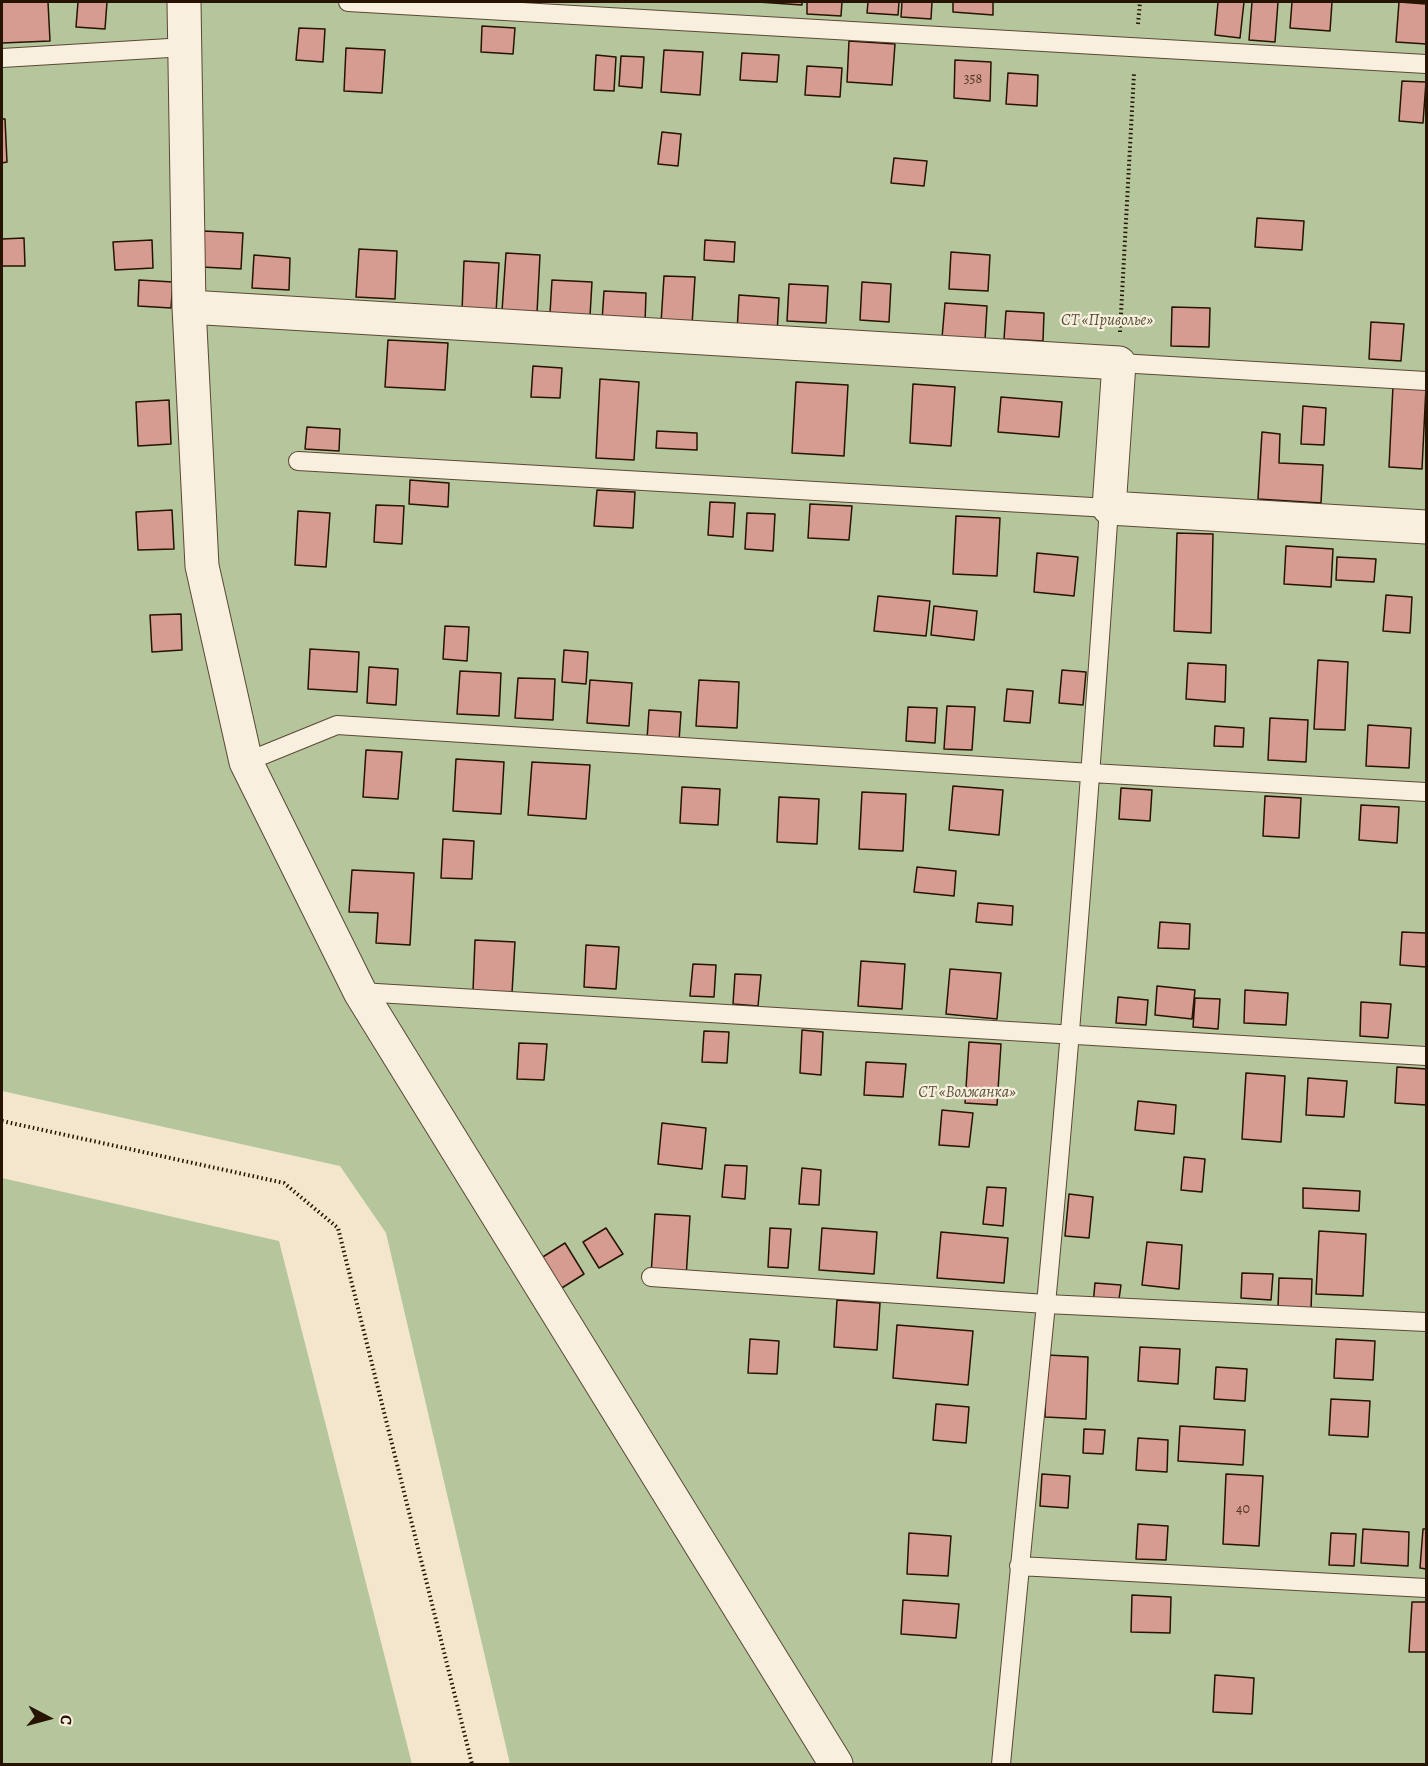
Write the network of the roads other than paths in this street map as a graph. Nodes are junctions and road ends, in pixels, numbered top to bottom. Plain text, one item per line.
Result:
1 (184, 2) edge
2 (348, 2) edge
3 (186, 47) junction
4 (2, 58) edge
5 (1426, 64) edge
6 (189, 307) junction
7 (1119, 363) junction
8 (1426, 381) edge
9 (297, 461) dead end
10 (1109, 508) junction
11 (1426, 527) edge
12 (246, 762) junction
13 (1091, 773) junction
14 (1426, 792) edge
15 (360, 992) junction
16 (1069, 1034) junction
17 (1426, 1056) edge
18 (651, 1277) dead end
19 (1046, 1304) junction
20 (1426, 1322) edge
21 (1019, 1566) junction
22 (1426, 1588) edge
23 (836, 1764) edge
24 (1001, 1764) edge

1 - 3 street
2 - 5 lane
3 - 4 lane
3 - 6 street
6 - 7 street
6 - 12 street
7 - 8 lane
7 - 10 street
9 - 10 lane
10 - 11 street
10 - 13 lane
12 - 13 lane
12 - 15 street
13 - 14 lane
13 - 16 lane
15 - 16 lane
15 - 23 street
16 - 17 lane
16 - 19 lane
18 - 19 lane
19 - 20 lane
19 - 21 lane
21 - 22 lane
21 - 24 lane

